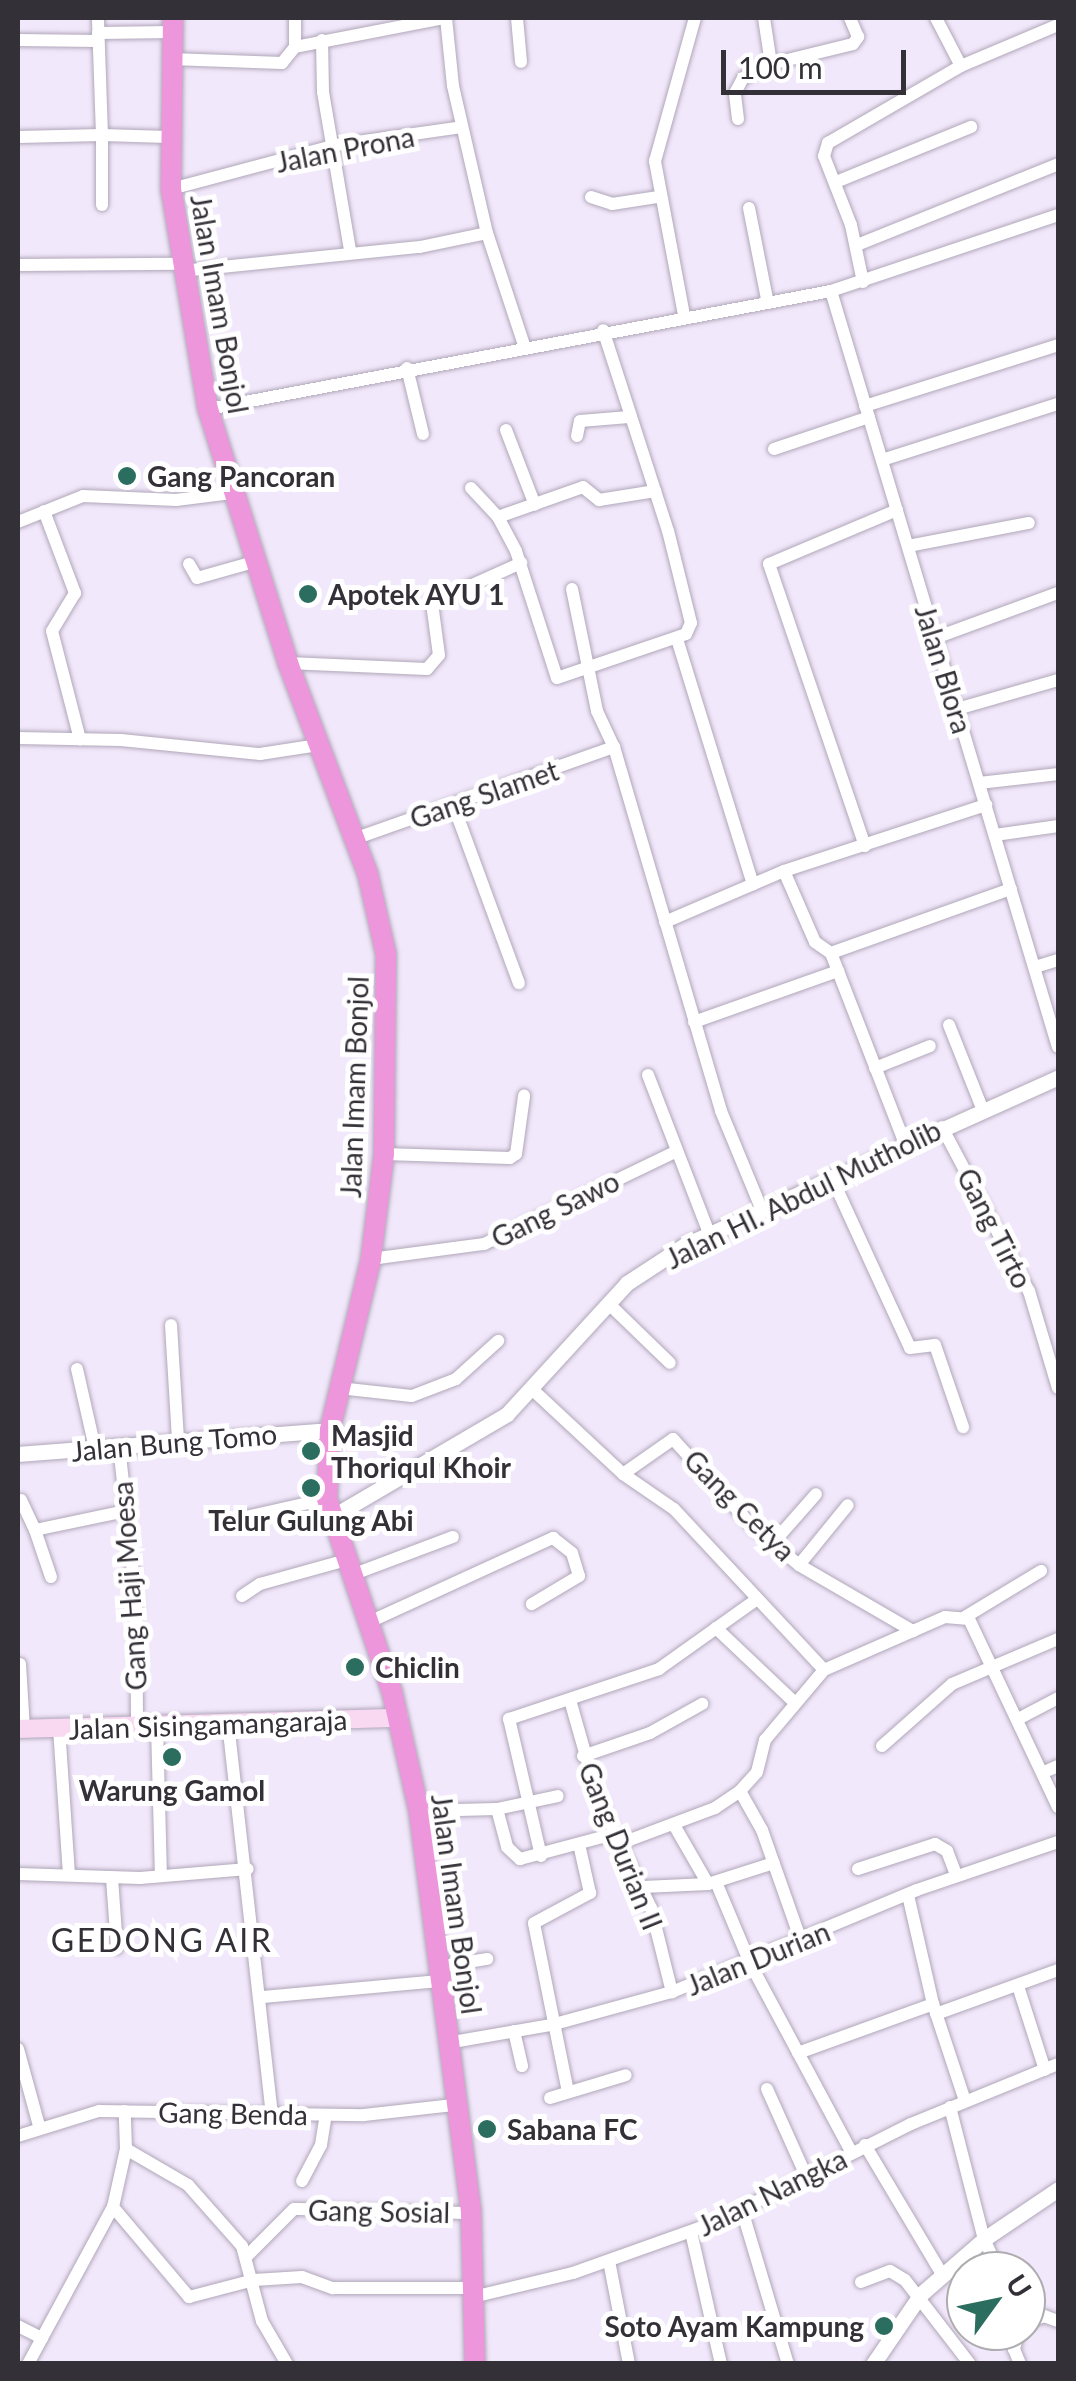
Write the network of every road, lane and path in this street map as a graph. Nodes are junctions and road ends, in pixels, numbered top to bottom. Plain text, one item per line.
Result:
1 (98, 18) edge
2 (296, 18) edge
3 (445, 18) edge
4 (517, 18) edge
5 (695, 18) edge
6 (764, 18) edge
7 (850, 18) edge
8 (936, 18) edge
9 (172, 25) edge
10 (1058, 25) edge
11 (98, 37) junction
12 (18, 40) edge
13 (322, 40) junction
14 (295, 47) junction
15 (171, 59) junction
16 (521, 62) dead end
17 (770, 64) junction
18 (961, 66) junction
19 (738, 119) dead end
20 (462, 127) junction
21 (971, 127) dead end
22 (102, 135) junction
23 (18, 137) edge
24 (168, 137) junction
25 (336, 145) junction
26 (1058, 164) edge
27 (836, 182) junction
28 (171, 189) junction
29 (591, 197) dead end
30 (658, 197) junction
31 (102, 204) dead end
32 (749, 208) dead end
33 (1058, 214) edge
34 (487, 232) junction
35 (856, 246) junction
36 (350, 250) junction
37 (18, 265) edge
38 (181, 268) junction
39 (862, 282) junction
40 (831, 290) junction
41 (767, 299) junction
42 (684, 315) junction
43 (604, 330) junction
44 (524, 345) junction
45 (1058, 345) edge
46 (407, 368) junction
47 (1058, 404) edge
48 (208, 409) junction
49 (867, 411) junction
50 (629, 417) junction
51 (506, 430) dead end
52 (423, 434) dead end
53 (578, 436) dead end
54 (774, 448) dead end
55 (882, 460) junction
56 (471, 488) dead end
57 (655, 491) junction
58 (232, 493) junction
59 (535, 504) junction
60 (897, 510) junction
61 (44, 511) junction
62 (498, 517) junction
63 (18, 522) edge
64 (1030, 524) dead end
65 (908, 546) junction
66 (254, 562) junction
67 (521, 563) junction
68 (189, 564) dead end
69 (572, 590) dead end
70 (1058, 593) edge
71 (935, 638) junction
72 (677, 639) junction
73 (288, 663) junction
74 (587, 672) junction
75 (1058, 680) edge
76 (956, 709) junction
77 (18, 738) edge
78 (80, 739) junction
79 (318, 745) junction
80 (614, 747) junction
81 (1058, 774) edge
82 (979, 783) junction
83 (453, 804) junction
84 (986, 806) junction
85 (1058, 826) edge
86 (995, 835) junction
87 (354, 839) junction
88 (865, 846) junction
89 (784, 872) junction
90 (753, 885) junction
91 (1011, 889) junction
92 (666, 922) junction
93 (831, 954) junction
94 (1058, 960) edge
95 (1034, 968) junction
96 (838, 971) junction
97 (520, 983) dead end
98 (1054, 1018) edge
99 (694, 1022) junction
100 (949, 1025) dead end
101 (930, 1046) dead end
102 (1058, 1047) edge
103 (875, 1068) junction
104 (648, 1075) dead end
105 (1058, 1077) edge
106 (524, 1096) dead end
107 (982, 1108) junction
108 (942, 1127) junction
109 (905, 1144) junction
110 (675, 1152) junction
111 (384, 1154) junction
112 (830, 1176) junction
113 (761, 1208) junction
114 (709, 1234) junction
115 (370, 1259) junction
116 (608, 1303) junction
117 (170, 1325) dead end
118 (498, 1340) dead end
119 (670, 1363) dead end
120 (77, 1369) dead end
121 (339, 1388) junction
122 (1058, 1388) edge
123 (534, 1391) junction
124 (963, 1427) dead end
125 (330, 1430) junction
126 (178, 1440) junction
127 (119, 1446) junction
128 (95, 1448) junction
129 (18, 1454) edge
130 (624, 1474) junction
131 (816, 1494) dead end
132 (21, 1500) dead end
133 (848, 1504) dead end
134 (329, 1508) junction
135 (124, 1511) junction
136 (241, 1518) dead end
137 (35, 1530) junction
138 (454, 1537) dead end
139 (773, 1543) junction
140 (799, 1565) junction
141 (346, 1568) junction
142 (1040, 1572) dead end
143 (51, 1577) dead end
144 (242, 1596) dead end
145 (757, 1599) junction
146 (532, 1604) dead end
147 (965, 1616) junction
148 (367, 1623) junction
149 (716, 1628) junction
150 (913, 1631) junction
151 (1058, 1639) edge
152 (20, 1664) dead end
153 (997, 1667) junction
154 (824, 1670) junction
155 (1058, 1698) edge
156 (570, 1700) junction
157 (794, 1702) junction
158 (702, 1704) dead end
159 (399, 1718) junction
160 (1020, 1718) junction
161 (228, 1723) junction
162 (147, 1725) junction
163 (59, 1728) junction
164 (21, 1729) edge
165 (882, 1746) dead end
166 (582, 1756) junction
167 (1058, 1766) edge
168 (1044, 1772) junction
169 (740, 1791) junction
170 (558, 1796) dead end
171 (527, 1803) junction
172 (1058, 1807) edge
173 (497, 1809) junction
174 (418, 1812) junction
175 (674, 1825) junction
176 (617, 1839) junction
177 (1058, 1842) edge
178 (579, 1844) junction
179 (541, 1856) junction
180 (774, 1863) junction
181 (248, 1869) junction
182 (858, 1869) dead end
183 (18, 1874) edge
184 (69, 1874) junction
185 (161, 1876) junction
186 (956, 1876) junction
187 (112, 1878) junction
188 (712, 1883) junction
189 (643, 1888) junction
190 (908, 1895) junction
191 (801, 1941) junction
192 (117, 1948) dead end
193 (488, 1958) dead end
194 (750, 1963) junction
195 (1058, 1970) edge
196 (439, 1974) junction
197 (1018, 1986) junction
198 (672, 1992) junction
199 (264, 1997) junction
200 (934, 2009) junction
201 (551, 2025) junction
202 (514, 2031) junction
203 (448, 2043) junction
204 (18, 2049) edge
205 (798, 2053) junction
206 (1058, 2064) edge
207 (522, 2066) dead end
208 (1045, 2070) junction
209 (626, 2075) dead end
210 (767, 2090) dead end
211 (568, 2092) junction
212 (550, 2098) dead end
213 (965, 2101) junction
214 (453, 2104) junction
215 (950, 2107) junction
216 (125, 2110) junction
217 (272, 2114) junction
218 (326, 2115) junction
219 (39, 2126) junction
220 (18, 2136) edge
221 (126, 2149) junction
222 (859, 2149) junction
223 (807, 2178) junction
224 (302, 2181) dead end
225 (1058, 2189) edge
226 (113, 2207) junction
227 (742, 2210) junction
228 (471, 2213) junction
229 (690, 2232) junction
230 (984, 2239) junction
231 (990, 2251) edge
232 (247, 2256) junction
233 (609, 2261) junction
234 (942, 2274) junction
235 (254, 2280) junction
236 (862, 2282) dead end
237 (477, 2292) junction
238 (921, 2294) junction
239 (18, 2326) edge
240 (42, 2338) junction
241 (286, 2363) edge
242 (28, 2364) edge
243 (474, 2364) edge
244 (629, 2364) edge
245 (721, 2364) edge
246 (788, 2364) edge
247 (873, 2364) edge
248 (970, 2364) edge

1 - 11 street
2 - 14 street
3 - 13 street
3 - 20 street
4 - 16 street
5 - 30 street
6 - 17 street
7 - 17 street
8 - 18 street
9 - 11 street
9 - 15 highway, Jalan Imam Bonjol
10 - 18 street
11 - 12 street
11 - 22 street
13 - 14 street
13 - 25 street
14 - 15 street
15 - 24 highway, Jalan Imam Bonjol
17 - 19 street
18 - 27 street
20 - 25 street, Jalan Prona
20 - 34 street
21 - 27 street
22 - 23 street
22 - 24 street
22 - 31 street
24 - 28 highway, Jalan Imam Bonjol
25 - 28 street, Jalan Prona
25 - 36 street
26 - 35 street
27 - 35 street
28 - 38 highway, Jalan Imam Bonjol
29 - 30 street
30 - 42 street
32 - 41 street
33 - 39 street
34 - 36 street
34 - 44 street
35 - 39 street
36 - 38 street
37 - 38 street
38 - 48 highway, Jalan Imam Bonjol
39 - 40 street
40 - 41 street
40 - 49 street, Jalan Blora
41 - 42 street
42 - 43 street
43 - 44 street
43 - 50 street
44 - 46 street
45 - 49 street
46 - 48 street
46 - 52 street
47 - 55 street
48 - 58 highway, Jalan Imam Bonjol
49 - 54 street
49 - 55 street, Jalan Blora
50 - 53 street
50 - 57 street
51 - 59 street
55 - 60 street, Jalan Blora
56 - 62 street
57 - 59 street
57 - 72 street
58 - 61 street
58 - 66 highway, Jalan Imam Bonjol
59 - 62 street
60 - 65 street, Jalan Blora
60 - 88 street
61 - 63 street
61 - 78 street
62 - 67 street
64 - 65 street
65 - 71 street, Jalan Blora
66 - 68 street
66 - 73 highway, Jalan Imam Bonjol
67 - 73 street
67 - 74 street
69 - 74 street
70 - 71 street
71 - 76 street, Jalan Blora
72 - 74 street
72 - 90 street
73 - 79 highway, Jalan Imam Bonjol
74 - 80 street
75 - 76 street
76 - 82 street, Jalan Blora
77 - 78 street
78 - 79 street
79 - 87 highway, Jalan Imam Bonjol
80 - 83 street, Gang Slamet
80 - 92 street
81 - 82 street
82 - 84 street, Jalan Blora
83 - 87 street, Gang Slamet
83 - 97 street
84 - 86 street, Jalan Blora
84 - 88 street
85 - 86 street
86 - 91 street, Jalan Blora
87 - 111 highway, Jalan Imam Bonjol
88 - 89 street
89 - 90 street
89 - 93 street
90 - 92 street
91 - 93 street
91 - 95 street, Jalan Blora
92 - 99 street
93 - 96 street
94 - 95 street
95 - 98 street, Jalan Blora
96 - 99 street
96 - 103 street
98 - 102 street, Jalan Blora
99 - 113 street
100 - 107 street
101 - 103 street
103 - 109 street
104 - 110 street
105 - 107 street, Jalan HI. Abdul Mutholib
106 - 111 street
107 - 108 street, Jalan HI. Abdul Mutholib
108 - 109 street, Jalan HI. Abdul Mutholib
108 - 122 street, Gang Tirto
109 - 112 street, Jalan HI. Abdul Mutholib
110 - 114 street
110 - 115 street, Gang Sawo
111 - 115 highway, Jalan Imam Bonjol
112 - 113 street, Jalan HI. Abdul Mutholib
112 - 124 street
113 - 114 street, Jalan HI. Abdul Mutholib
114 - 116 street, Jalan HI. Abdul Mutholib
115 - 121 highway, Jalan Imam Bonjol
116 - 119 street
116 - 123 street, Jalan HI. Abdul Mutholib
117 - 126 street
118 - 121 street
120 - 128 street
121 - 125 highway, Jalan Imam Bonjol
123 - 130 street
123 - 134 street, Jalan HI. Abdul Mutholib
125 - 126 street, Jalan Bung Tomo
125 - 134 highway, Jalan Imam Bonjol
126 - 127 street, Jalan Bung Tomo
127 - 128 street, Jalan Bung Tomo
127 - 135 street, Gang Haji Moesa
128 - 129 street, Jalan Bung Tomo
130 - 139 street, Gang Cetya
130 - 145 street
131 - 139 street
132 - 137 street
133 - 140 street
134 - 136 street
134 - 141 highway, Jalan Imam Bonjol
135 - 137 street
135 - 162 street, Gang Haji Moesa
137 - 143 street
138 - 141 street
139 - 140 street, Gang Cetya
140 - 150 street, Gang Cetya
141 - 144 street
141 - 148 highway, Jalan Imam Bonjol
142 - 147 street
145 - 149 street
145 - 154 street
146 - 148 street
147 - 150 street
147 - 153 street
148 - 159 highway, Jalan Imam Bonjol
149 - 156 street
149 - 157 street
150 - 154 street
151 - 153 street
152 - 164 street
153 - 160 street
153 - 165 street
154 - 157 street
155 - 160 street
156 - 166 street, Gang Durian II
156 - 171 street
157 - 169 street
158 - 166 street
159 - 161 main road, Jalan Sisingamangaraja
159 - 174 highway, Jalan Imam Bonjol
160 - 168 street
161 - 162 main road, Jalan Sisingamangaraja
161 - 181 street
162 - 163 main road, Jalan Sisingamangaraja
162 - 185 street, Gang Haji Moesa
163 - 164 main road, Jalan Sisingamangaraja
163 - 184 street
166 - 176 street, Gang Durian II
167 - 168 street
168 - 172 street
169 - 175 street
169 - 180 street
170 - 171 street
171 - 173 street
171 - 179 street
173 - 174 street
173 - 179 street
174 - 196 highway, Jalan Imam Bonjol
175 - 176 street
175 - 188 street
176 - 178 street
176 - 189 street, Gang Durian II
177 - 186 street, Jalan Durian
178 - 179 street
178 - 201 street
180 - 188 street
180 - 191 street
181 - 185 street
181 - 199 street
182 - 186 street
183 - 184 street
184 - 187 street
185 - 187 street
186 - 190 street, Jalan Durian
187 - 192 street
188 - 189 street
188 - 194 street
189 - 198 street, Gang Durian II
190 - 191 street, Jalan Durian
190 - 200 street
191 - 194 street, Jalan Durian
193 - 196 street
194 - 198 street, Jalan Durian
194 - 205 street
195 - 197 street
196 - 199 street
196 - 203 highway, Jalan Imam Bonjol
197 - 200 street
197 - 208 street
198 - 201 street, Jalan Durian
199 - 217 street
200 - 205 street
200 - 213 street
201 - 202 street, Jalan Durian
201 - 211 street
202 - 203 street, Jalan Durian
202 - 207 street
203 - 214 highway, Jalan Imam Bonjol
204 - 219 street
205 - 222 street
206 - 208 street, Jalan Nangka
208 - 213 street, Jalan Nangka
209 - 211 street
210 - 223 street
211 - 212 street
213 - 215 street, Jalan Nangka
214 - 218 street, Gang Benda
214 - 228 highway, Jalan Imam Bonjol
215 - 222 street, Jalan Nangka
215 - 230 street
216 - 217 street, Gang Benda
216 - 219 street, Gang Benda
216 - 221 street
217 - 218 street, Gang Benda
218 - 224 street
219 - 220 street, Gang Benda
221 - 226 street
221 - 232 street
222 - 223 street, Jalan Nangka
222 - 234 street
223 - 227 street, Jalan Nangka
225 - 230 street
226 - 235 street
226 - 240 street
227 - 229 street, Jalan Nangka
227 - 246 street
228 - 232 street, Gang Sosial
228 - 237 highway, Jalan Imam Bonjol
229 - 233 street, Jalan Nangka
229 - 245 street
230 - 231 street
230 - 234 street
232 - 235 street
233 - 237 street, Jalan Nangka
233 - 244 street
234 - 238 street
235 - 237 street
235 - 241 street
236 - 238 street
237 - 243 highway, Jalan Imam Bonjol
238 - 247 street
238 - 248 street
239 - 240 street
240 - 242 street

